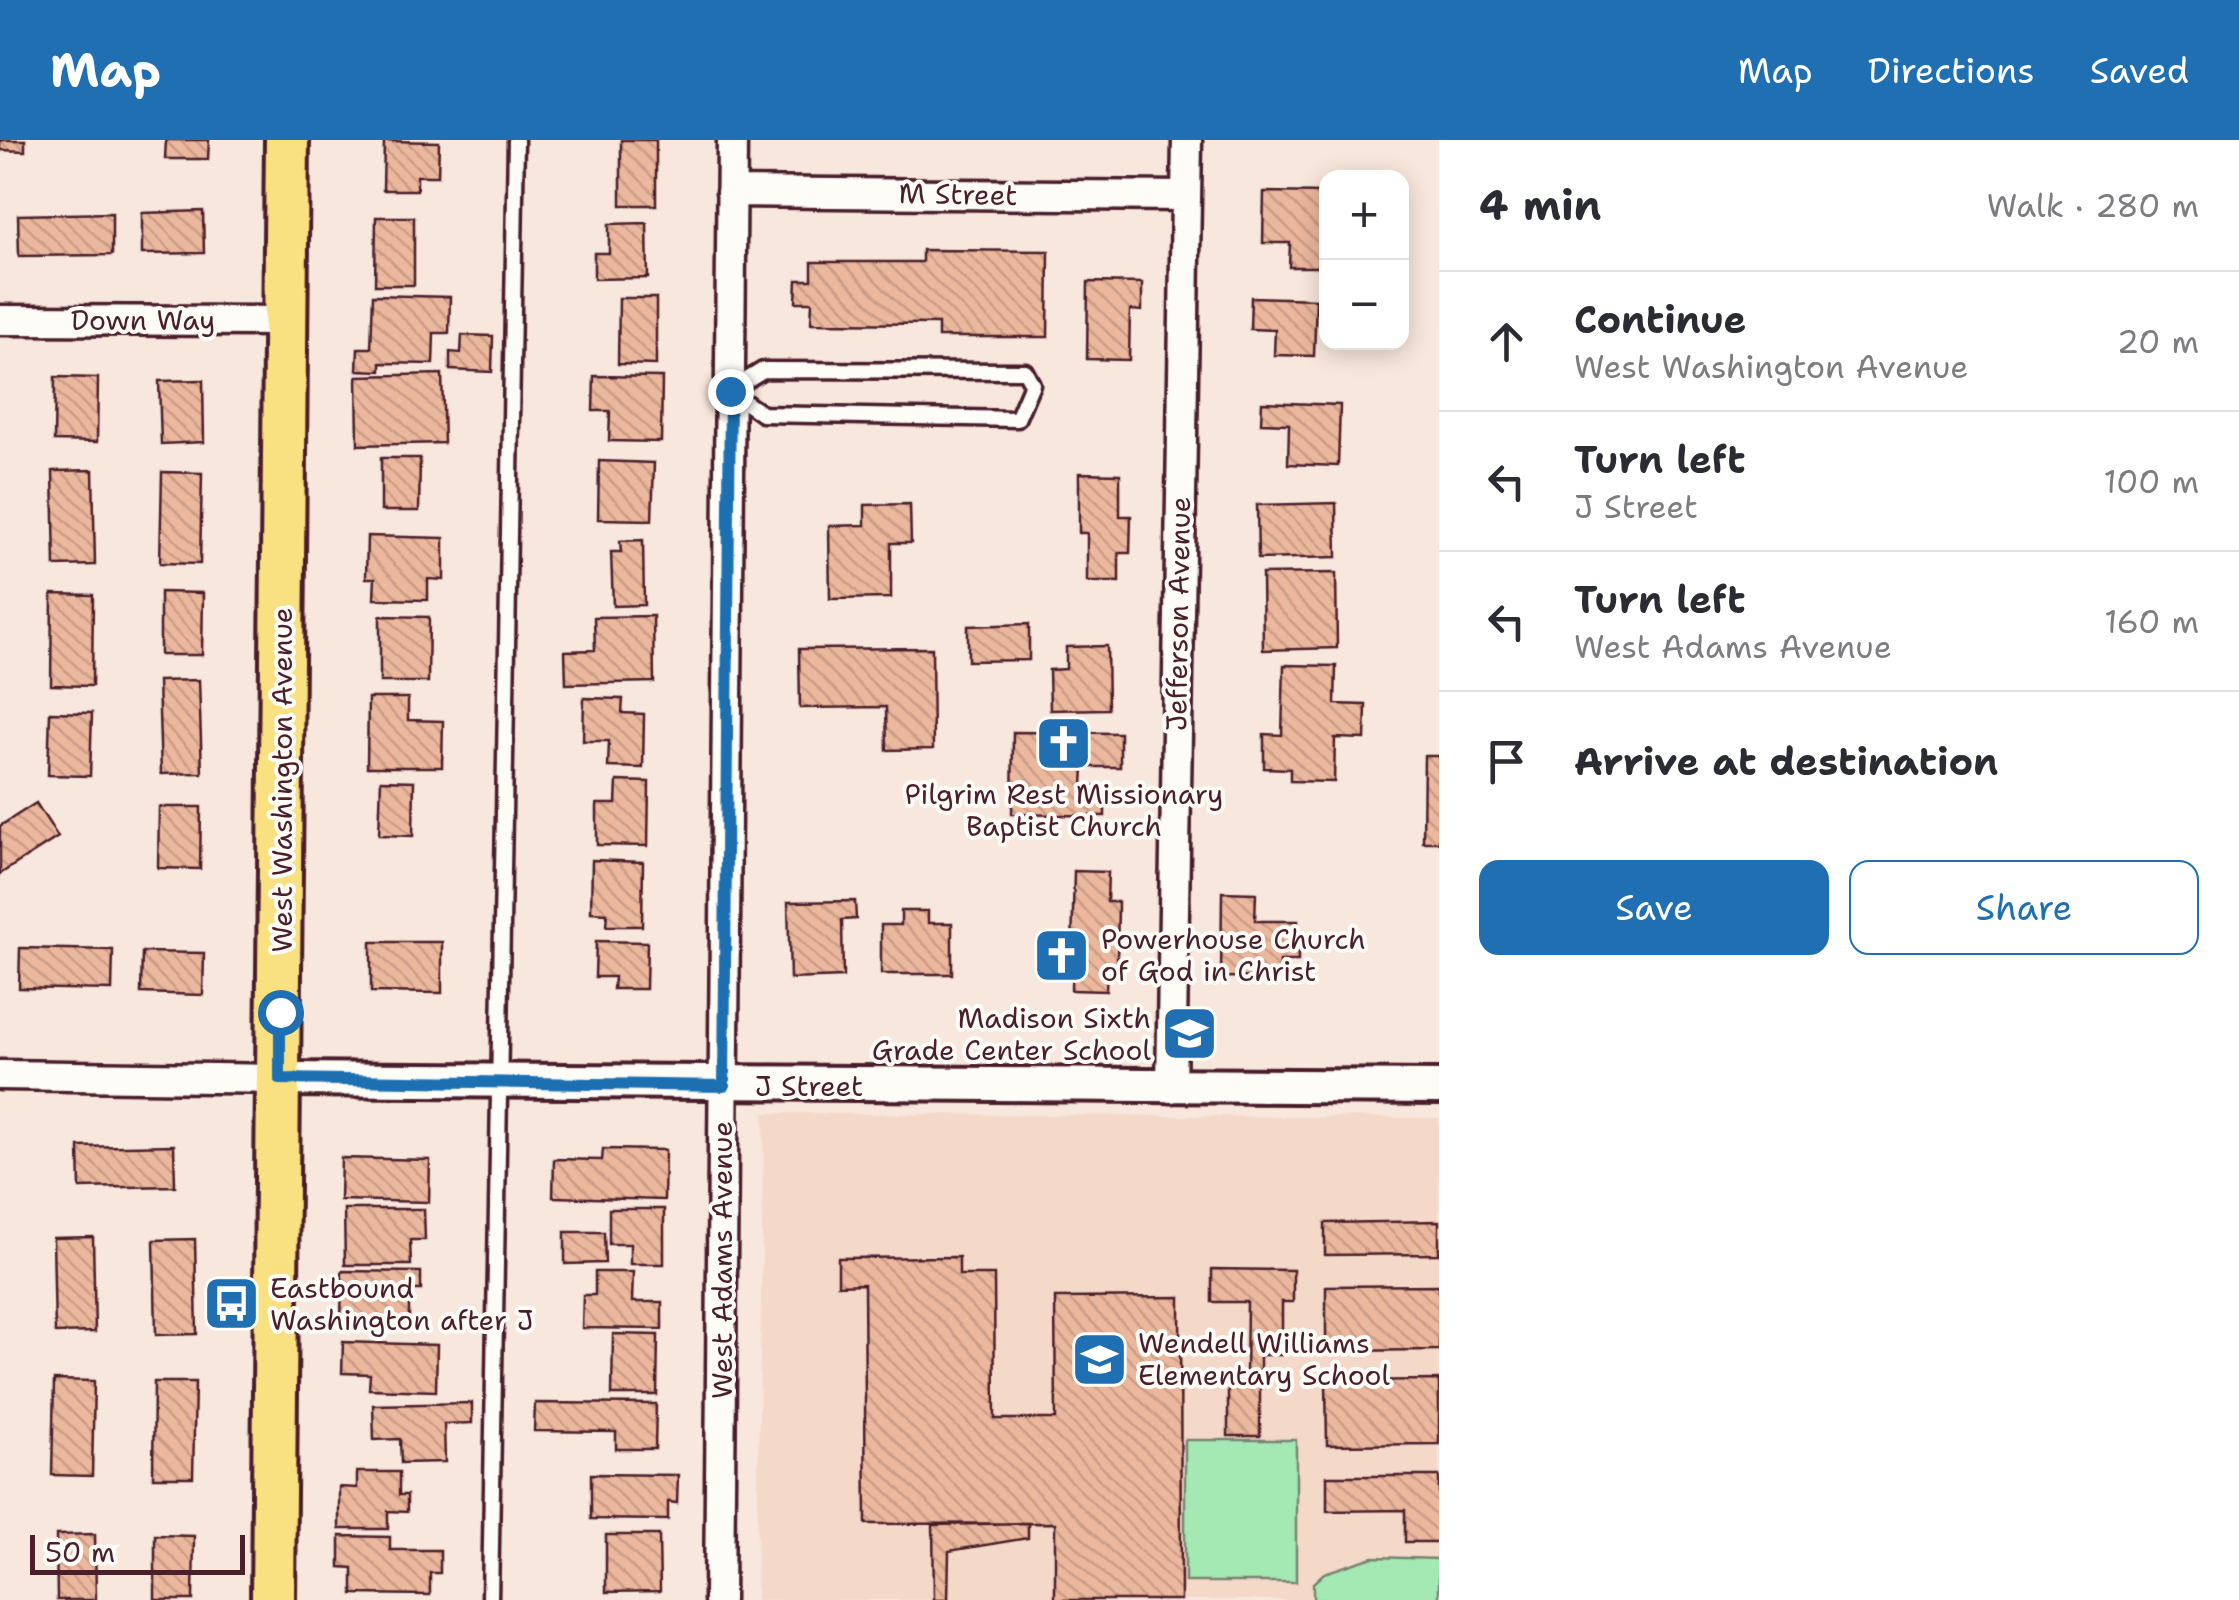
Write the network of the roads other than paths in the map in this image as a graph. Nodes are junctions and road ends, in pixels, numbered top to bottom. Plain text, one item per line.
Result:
1 (287, 140) edge
2 (516, 140) edge
3 (732, 140) edge
4 (1186, 140) edge
5 (731, 192) junction
6 (1186, 196) junction
7 (0, 320) edge
8 (285, 321) junction
9 (730, 391) junction
10 (0, 1075) edge
11 (280, 1079) junction
12 (502, 1082) junction
13 (724, 1086) junction
14 (1439, 1087) edge
15 (1170, 1088) junction
16 (272, 1600) edge
17 (490, 1600) edge
18 (719, 1600) edge

1 - 8 main road, West Washington Avenue
2 - 12 lane
3 - 5 street, West Adams Avenue
4 - 6 street, Jefferson Avenue
5 - 6 street, M Street
5 - 9 street, West Adams Avenue
6 - 15 street, Jefferson Avenue
7 - 8 street, Down Way
8 - 11 main road, West Washington Avenue
9 - 9 lane
9 - 13 street, West Adams Avenue
10 - 11 street, J Street
11 - 12 street, J Street
11 - 16 main road, West Washington Avenue
12 - 13 street, J Street
12 - 17 lane
13 - 15 street, J Street
13 - 18 street, West Adams Avenue
14 - 15 street, J Street

